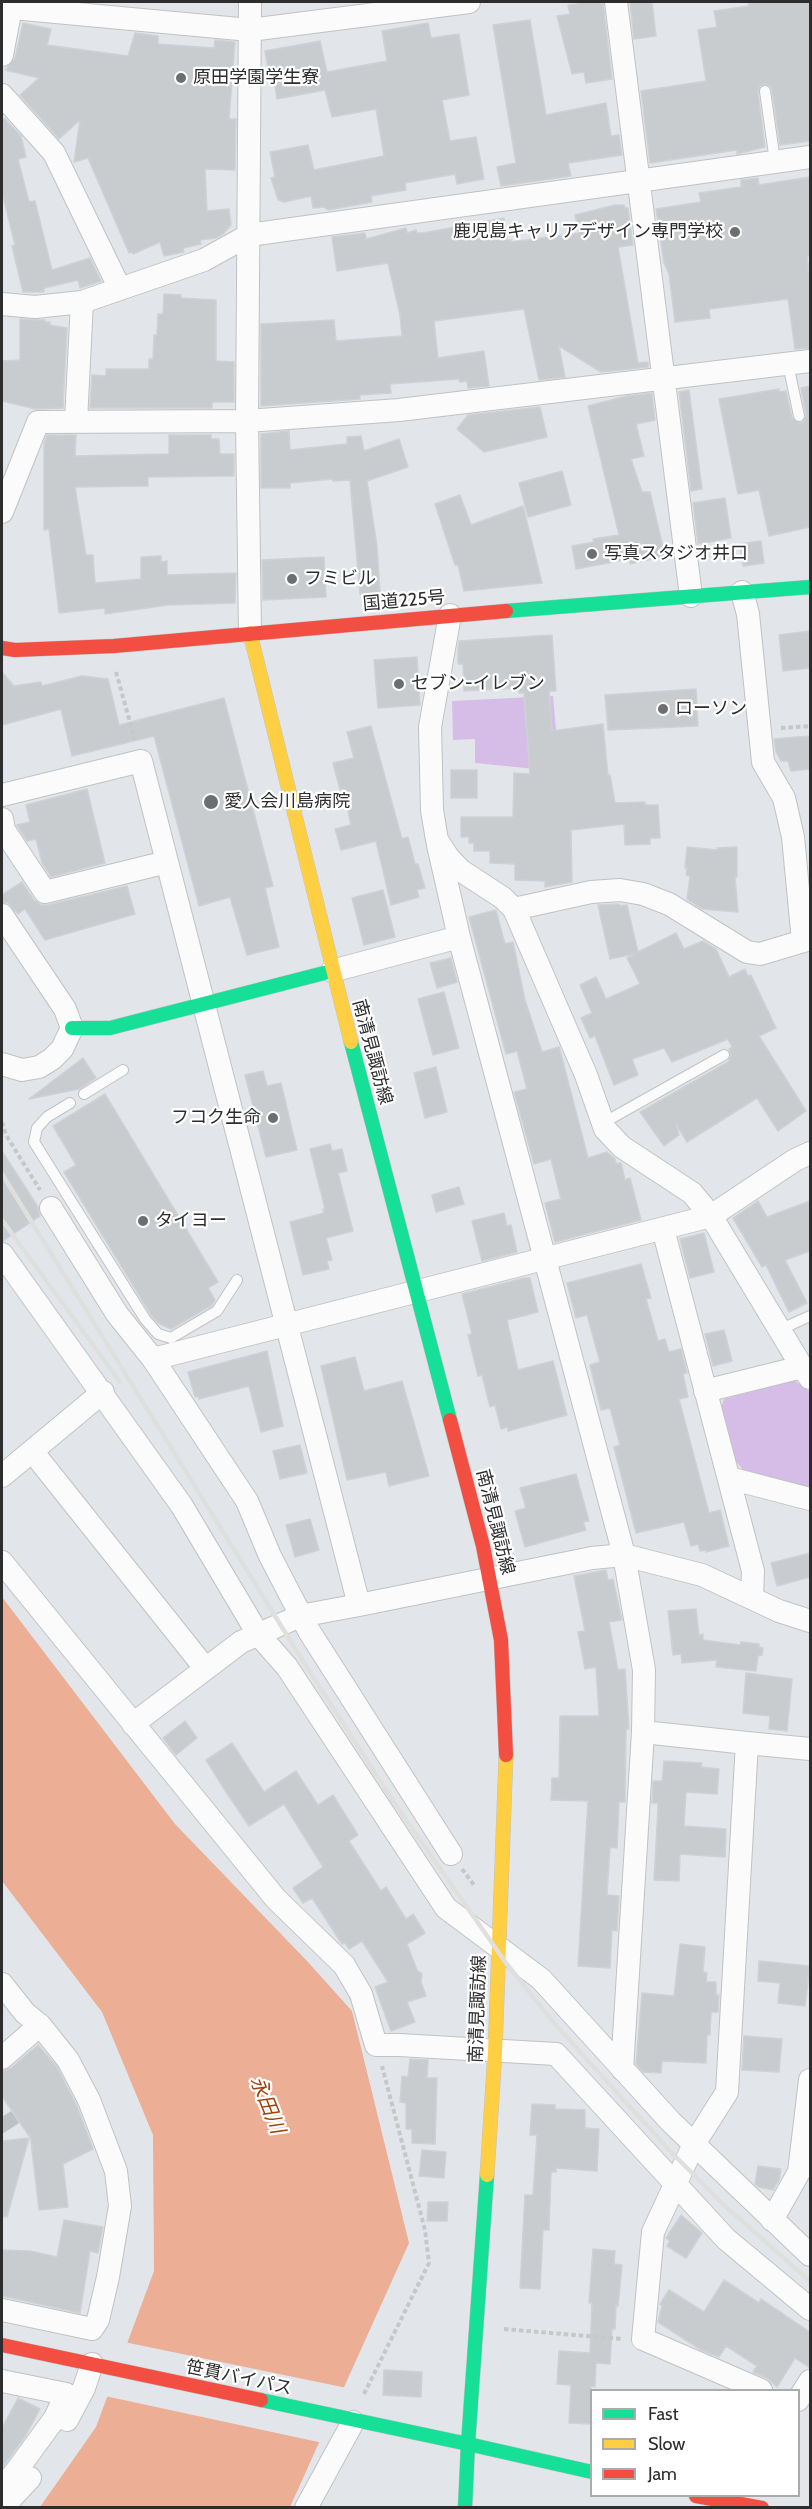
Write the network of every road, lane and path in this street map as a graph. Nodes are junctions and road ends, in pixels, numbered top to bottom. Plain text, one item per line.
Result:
1 (250, 2) edge
2 (469, 2) edge
3 (616, 2) edge
4 (8, 5) edge
5 (250, 30) junction
6 (2, 55) edge
7 (765, 92) dead end
8 (2, 95) edge
9 (810, 157) edge
10 (775, 161) junction
11 (637, 180) junction
12 (249, 235) junction
13 (120, 289) junction
14 (82, 302) junction
15 (2, 304) edge
16 (810, 361) edge
17 (788, 364) junction
18 (663, 380) junction
19 (799, 416) dead end
20 (247, 421) junction
21 (76, 422) junction
22 (2, 512) edge
23 (810, 587) edge
24 (742, 592) junction
25 (691, 596) junction
26 (450, 615) junction
27 (250, 633) junction
28 (2, 648) edge
29 (116, 671) dead end
30 (810, 726) edge
31 (759, 730) junction
32 (141, 761) junction
33 (2, 795) edge
34 (2, 819) edge
35 (437, 840) junction
36 (167, 862) junction
37 (514, 909) junction
38 (2, 915) edge
39 (459, 937) junction
40 (807, 940) edge
41 (332, 971) junction
42 (203, 1004) junction
43 (72, 1028) junction
44 (724, 1055) dead end
45 (2, 1064) edge
46 (123, 1070) dead end
47 (84, 1094) dead end
48 (70, 1103) dead end
49 (2, 1122) edge
50 (603, 1123) junction
51 (810, 1153) edge
52 (51, 1208) joint
53 (711, 1216) junction
54 (663, 1229) junction
55 (2, 1254) edge
56 (545, 1259) junction
57 (237, 1280) dead end
58 (417, 1292) junction
59 (810, 1316) edge
60 (286, 1324) junction
61 (779, 1330) junction
62 (153, 1359) junction
63 (806, 1372) edge
64 (705, 1391) junction
65 (103, 1392) junction
66 (32, 1451) junction
67 (2, 1476) edge
68 (729, 1478) junction
69 (810, 1498) edge
70 (624, 1555) junction
71 (2, 1562) edge
72 (490, 1578) junction
73 (752, 1598) junction
74 (359, 1605) junction
75 (300, 1616) junction
76 (810, 1621) edge
77 (258, 1634) junction
78 (205, 1668) junction
79 (133, 1724) junction
80 (643, 1732) junction
81 (747, 1743) junction
82 (810, 1749) edge
83 (451, 1854) dead end
84 (499, 1946) junction
85 (2, 1984) edge
86 (40, 2025) junction
87 (376, 2045) junction
88 (495, 2052) junction
89 (2, 2058) edge
90 (622, 2069) junction
91 (810, 2080) edge
92 (694, 2144) junction
93 (675, 2186) junction
94 (772, 2220) junction
95 (810, 2255) edge
96 (810, 2309) edge
97 (2, 2310) edge
98 (504, 2329) dead end
99 (643, 2339) junction
100 (2, 2345) edge
101 (92, 2364) junction
102 (2, 2380) edge
103 (810, 2381) edge
104 (756, 2389) edge
105 (800, 2397) edge
106 (362, 2398) dead end
107 (353, 2422) junction
108 (468, 2444) junction
109 (590, 2472) edge
110 (2, 2487) edge
111 (700, 2500) edge
112 (736, 2502) edge
113 (2, 2508) edge
114 (306, 2508) edge
115 (465, 2508) edge
116 (762, 2508) edge

1 - 5 street
2 - 5 street
3 - 11 street
4 - 5 street
4 - 6 street
5 - 12 street
7 - 10 lane
8 - 13 street
9 - 10 street
10 - 11 street
11 - 12 street
11 - 18 street
12 - 13 street
12 - 20 street
13 - 14 street
14 - 15 street
14 - 21 street
16 - 17 street
17 - 18 street
17 - 19 lane
18 - 20 street
18 - 25 street
20 - 21 street
20 - 27 street
21 - 22 street
23 - 24 main road, 国道225号
24 - 25 main road, 国道225号
24 - 31 street
25 - 26 main road, 国道225号
26 - 27 main road, 国道225号
26 - 35 street
27 - 28 main road, 国道225号
27 - 41 main road, 南清見諏訪線
29 - 32 path
30 - 31 path
31 - 40 street
32 - 33 street
32 - 36 street
34 - 36 street
35 - 37 street
35 - 39 street
36 - 42 street
37 - 40 street
37 - 50 street
38 - 43 street
39 - 41 street
39 - 56 street
41 - 42 main road
41 - 58 main road, 南清見諏訪線
42 - 43 main road
42 - 60 street
43 - 45 street
44 - 50 lane
46 - 47 lane
48 - 57 lane
49 - 52 path
50 - 53 street
51 - 53 street
52 - 62 street
53 - 54 street
53 - 61 street
54 - 56 street
54 - 64 street
55 - 65 street
56 - 58 street
56 - 70 street
58 - 60 street
58 - 72 main road, 南清見諏訪線
59 - 61 lane
60 - 62 street
60 - 74 street
61 - 63 street
62 - 75 street
63 - 64 street
64 - 68 street
65 - 66 street
65 - 77 street
66 - 67 street
66 - 78 street
68 - 69 street
68 - 73 street
70 - 72 street
70 - 73 street
70 - 80 street
71 - 79 street
72 - 74 street
72 - 84 main road, 南清見諏訪線
73 - 76 street
74 - 75 street
75 - 77 street
75 - 83 street
77 - 78 street
77 - 84 street
78 - 79 street
79 - 87 street
80 - 81 street
80 - 90 street
81 - 82 street
81 - 92 street
84 - 88 main road, 南清見諏訪線
84 - 90 street
85 - 86 street
86 - 89 street
86 - 97 street
87 - 88 street
87 - 106 path
88 - 93 street
88 - 108 main road, 南清見諏訪線
90 - 92 street
91 - 94 street
92 - 93 street
92 - 94 street
93 - 96 street
93 - 99 street
94 - 95 street
98 - 99 path
99 - 104 street
100 - 101 main road, 笹貫バイパス
101 - 107 main road, 笹貫バイパス
101 - 113 street
102 - 110 street
103 - 105 street
107 - 108 main road, 笹貫バイパス
107 - 114 street
108 - 109 main road, 笹貫バイパス
108 - 115 main road, 南清見諏訪線
111 - 112 main road
112 - 116 main road

